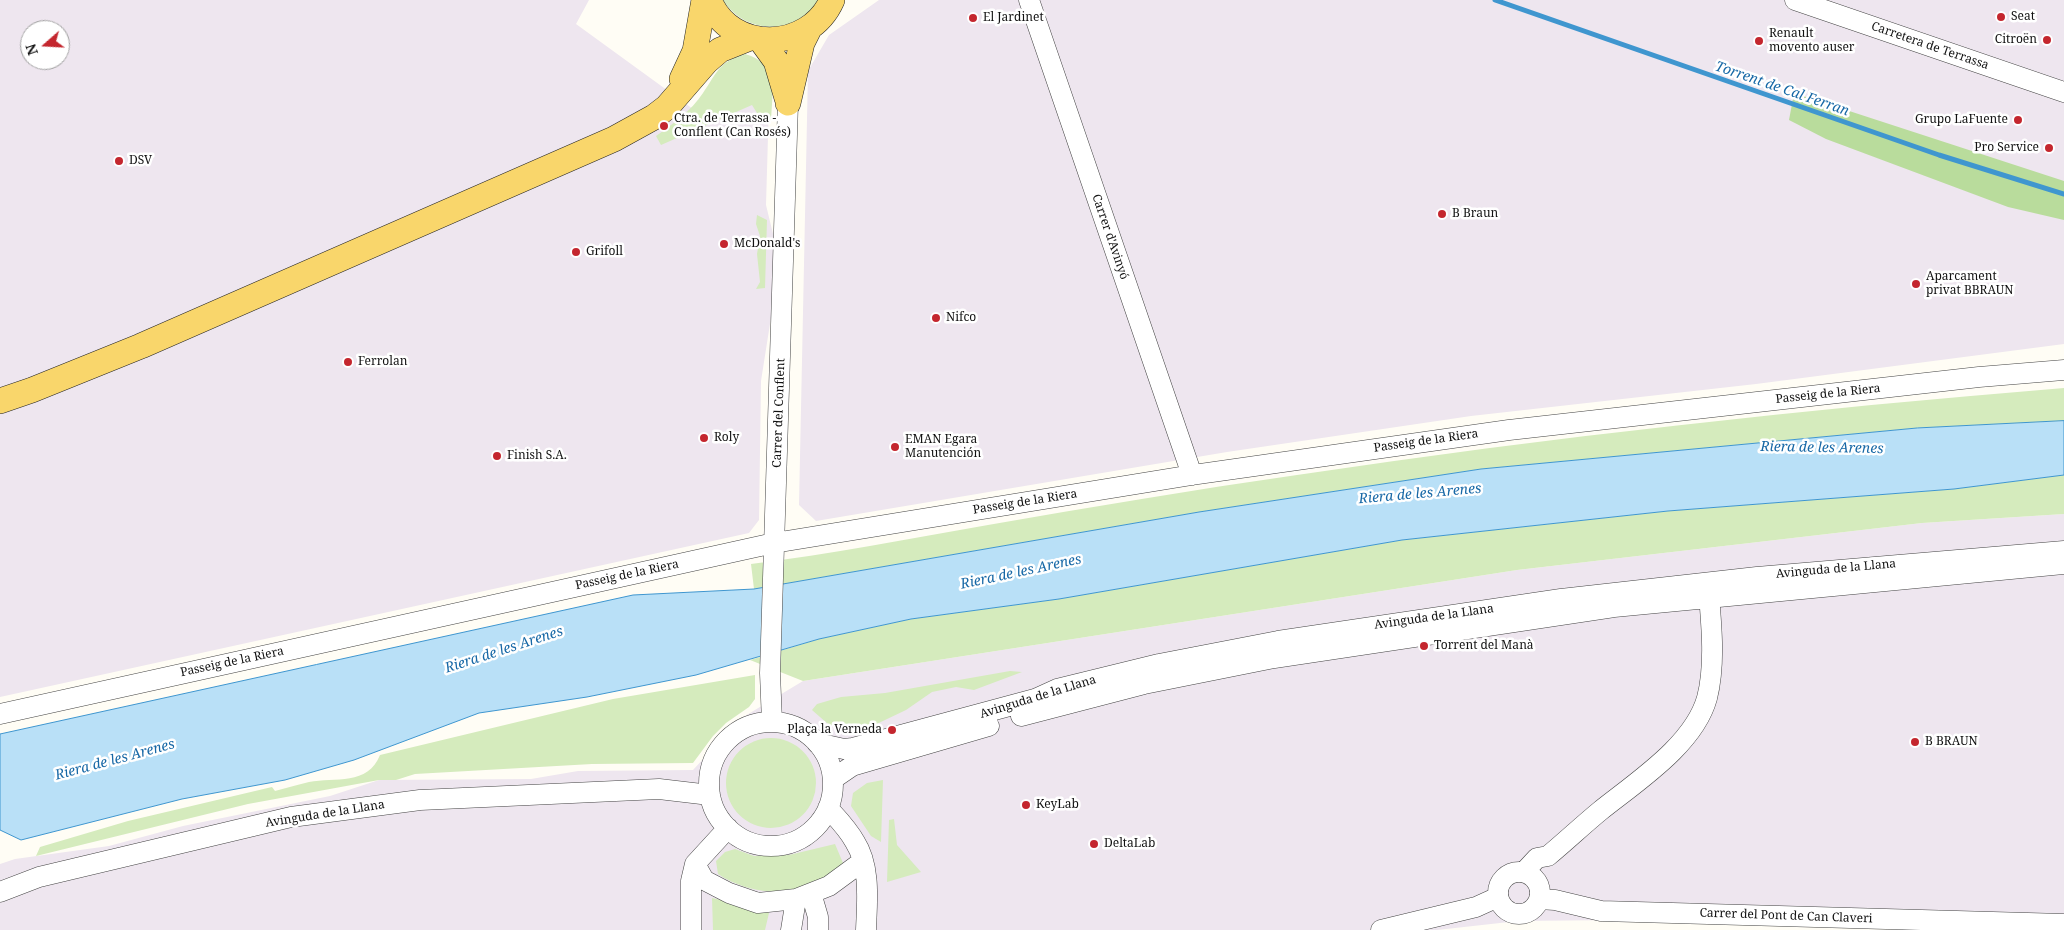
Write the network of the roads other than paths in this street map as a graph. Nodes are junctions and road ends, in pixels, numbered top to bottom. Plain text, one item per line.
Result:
1 (704, 0) edge
2 (709, 0) edge
3 (849, 0) edge
4 (1029, 0) edge
5 (1795, 0) edge
6 (821, 15) edge
7 (755, 38) junction
8 (2064, 92) edge
9 (676, 95) junction
10 (788, 103) junction
11 (2064, 370) edge
12 (0, 400) edge
13 (1192, 475) junction
14 (774, 543) junction
15 (2064, 551) edge
16 (2064, 564) edge
17 (1709, 589) junction
18 (0, 714) edge
19 (772, 722) junction
20 (817, 743) junction
21 (710, 773) junction
22 (833, 779) junction
23 (659, 789) junction
24 (710, 795) junction
25 (828, 808) junction
26 (728, 828) junction
27 (862, 861) junction
28 (695, 864) junction
29 (1533, 885) junction
30 (0, 892) edge
31 (803, 896) junction
32 (1498, 897) junction
33 (2064, 924) edge
34 (691, 930) edge
35 (792, 930) edge
36 (818, 930) edge
37 (866, 930) edge
38 (1381, 930) edge

1 - 9 main road
2 - 7 main road
3 - 6 main road
4 - 13 street, Carrer d'Avinyó
5 - 8 street, Carretera de Terrassa
6 - 7 main road
6 - 10 main road
7 - 9 main road
7 - 10 main road
9 - 12 main road
10 - 14 street, Carrer del Conflent
11 - 13 street, Passeig de la Riera
13 - 14 street, Passeig de la Riera
14 - 18 street, Passeig de la Riera
14 - 19 street, Carrer del Conflent
15 - 17 street, Avinguda de la Llana
16 - 17 street, Avinguda de la Llana
17 - 20 street, Avinguda de la Llana
17 - 22 street, Avinguda de la Llana
17 - 29 street
19 - 20 street
19 - 21 street
20 - 22 street
21 - 23 street, Avinguda de la Llana
21 - 24 street
22 - 25 street
23 - 24 street, Avinguda de la Llana
23 - 30 street, Avinguda de la Llana
24 - 26 street
25 - 26 street
25 - 27 street
26 - 28 street
27 - 31 street
27 - 37 street
28 - 31 street
28 - 34 street
29 - 32 street
29 - 32 street
29 - 33 street, Carrer del Pont de Can Claveri
31 - 35 street
31 - 36 street
32 - 38 street

